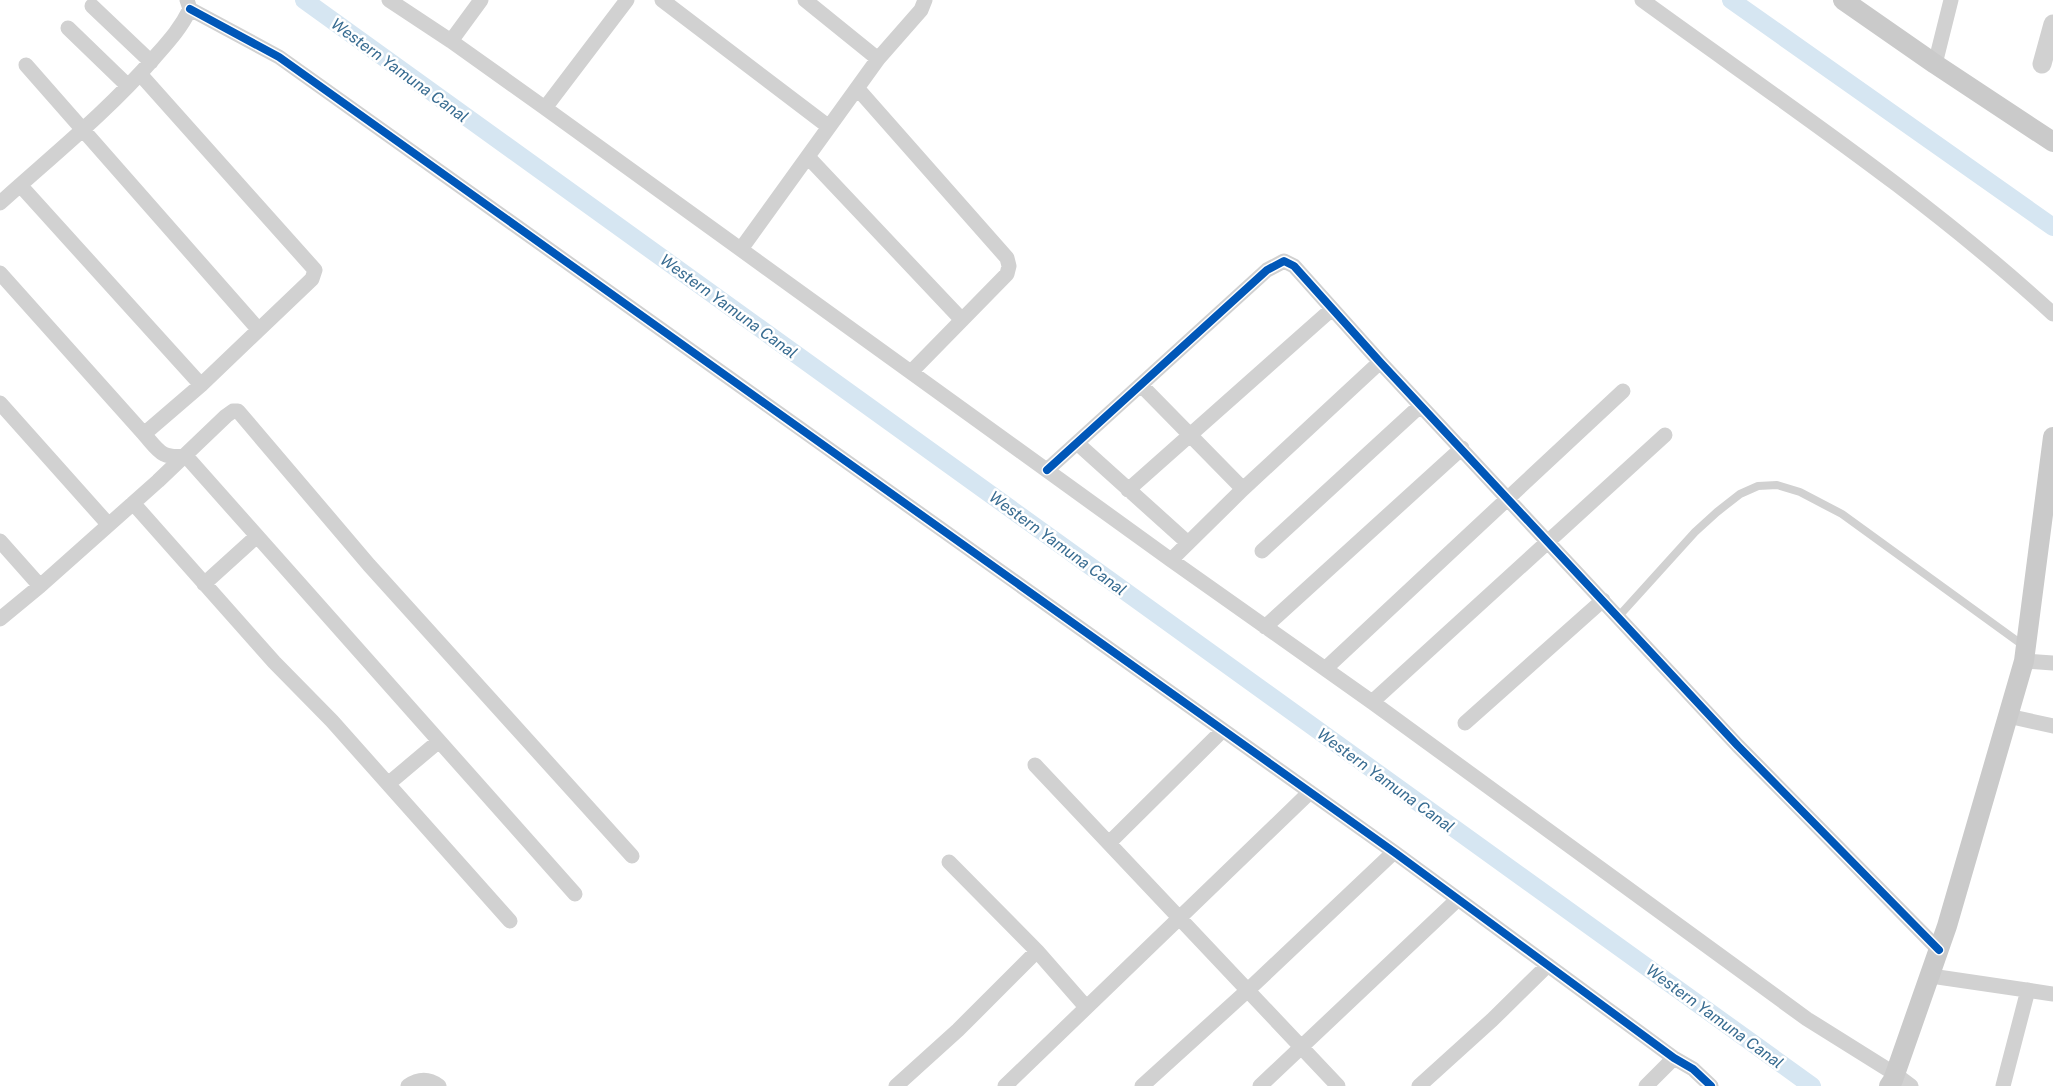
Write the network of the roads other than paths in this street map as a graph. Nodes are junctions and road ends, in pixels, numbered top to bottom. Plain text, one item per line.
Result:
1 (389, 0) edge
2 (481, 0) edge
3 (627, 0) edge
4 (662, 0) edge
5 (805, 0) edge
6 (925, 0) edge
7 (1642, 0) edge
8 (1843, 0) edge
9 (1951, 0) edge
10 (188, 4) edge
11 (92, 6) dead end
12 (2053, 24) edge
13 (68, 28) dead end
14 (451, 41) junction
15 (878, 58) junction
16 (151, 62) junction
17 (1935, 64) junction
18 (2042, 64) dead end
19 (26, 65) dead end
20 (140, 74) junction
21 (128, 86) junction
22 (857, 88) junction
23 (545, 108) junction
24 (829, 127) junction
25 (83, 130) junction
26 (2053, 142) edge
27 (808, 157) junction
28 (20, 185) junction
29 (0, 203) edge
30 (741, 249) junction
31 (0, 273) edge
32 (1332, 309) junction
33 (2053, 314) edge
34 (962, 320) junction
35 (258, 328) junction
36 (1380, 362) junction
37 (911, 372) junction
38 (201, 385) junction
39 (1141, 385) junction
40 (1623, 391) dead end
41 (0, 403) edge
42 (1420, 406) junction
43 (144, 434) junction
44 (1189, 434) junction
45 (1665, 435) dead end
46 (2053, 437) edge
47 (1077, 443) junction
48 (1462, 448) junction
49 (186, 456) junction
50 (1047, 470) junction
51 (1243, 489) junction
52 (1128, 490) junction
53 (1508, 498) junction
54 (133, 504) junction
55 (108, 524) junction
56 (257, 536) junction
57 (0, 541) edge
58 (1549, 542) junction
59 (1188, 543) junction
60 (1262, 551) dead end
61 (1171, 560) junction
62 (204, 584) junction
63 (40, 586) junction
64 (1603, 600) junction
65 (1618, 617) junction
66 (0, 618) edge
67 (1265, 627) junction
68 (2025, 654) junction
69 (2053, 663) edge
70 (1325, 669) junction
71 (1372, 702) junction
72 (2008, 716) junction
73 (1465, 724) dead end
74 (2053, 726) edge
75 (1223, 730) junction
76 (439, 741) junction
77 (1035, 764) dead end
78 (388, 784) junction
79 (1310, 792) junction
80 (1109, 843) junction
81 (1394, 852) junction
82 (632, 856) dead end
83 (949, 862) dead end
84 (574, 894) dead end
85 (1458, 899) junction
86 (1180, 918) junction
87 (510, 921) dead end
88 (1939, 950) junction
89 (1037, 952) junction
90 (1548, 965) junction
91 (1931, 976) junction
92 (1248, 990) junction
93 (2028, 990) junction
94 (2053, 994) edge
95 (1086, 1007) junction
96 (1303, 1047) junction
97 (1674, 1058) junction
98 (1897, 1082) edge
99 (408, 1086) edge
100 (439, 1086) edge
101 (896, 1086) edge
102 (1005, 1086) edge
103 (1142, 1086) edge
104 (1260, 1086) edge
105 (1338, 1086) edge
106 (1419, 1086) edge
107 (1646, 1086) edge
108 (1711, 1086) edge
109 (2003, 1086) edge

1 - 14 street
2 - 14 street
3 - 23 street
4 - 24 street
5 - 15 street
6 - 15 street
7 - 33 street
8 - 17 main road
9 - 17 street
10 - 16 street
10 - 75 street
11 - 16 street
12 - 18 street
13 - 21 street
14 - 23 street
15 - 22 street
16 - 20 street
17 - 26 main road
19 - 25 street
20 - 21 street
20 - 35 street
21 - 25 street
22 - 24 street
22 - 34 street
23 - 30 street
24 - 27 street
25 - 28 street
25 - 35 street
27 - 30 street
27 - 34 street
28 - 29 street
28 - 38 street
30 - 37 street
31 - 43 street
32 - 36 street
32 - 39 street
32 - 44 street
34 - 37 street
35 - 38 street
36 - 42 street
36 - 51 street
37 - 50 street
38 - 43 street
39 - 44 street
39 - 47 street
40 - 53 street
41 - 55 street
42 - 48 street
42 - 60 street
43 - 49 street
44 - 51 street
44 - 52 street
45 - 58 street
46 - 68 main road
47 - 50 street
47 - 52 street
48 - 53 street
48 - 67 street
49 - 54 street
49 - 56 street
49 - 82 street
50 - 61 street
51 - 59 street
52 - 59 street
53 - 58 street
53 - 70 street
54 - 55 street
54 - 62 street
55 - 63 street
56 - 62 street
56 - 76 street
57 - 63 street
58 - 64 street
58 - 71 street
59 - 61 street
61 - 67 street
62 - 78 street
63 - 66 street
64 - 65 street
64 - 73 street
65 - 68 lane
65 - 88 street
67 - 70 street
68 - 69 street
68 - 72 main road
70 - 71 street
71 - 98 street
72 - 74 street
72 - 88 main road
75 - 79 street
75 - 80 street
76 - 78 street
76 - 84 street
77 - 80 street
78 - 87 street
79 - 81 street
79 - 86 street
80 - 86 street
81 - 85 street
81 - 92 street
83 - 89 street
85 - 90 street
85 - 96 street
86 - 92 street
86 - 95 street
88 - 91 main road
89 - 95 street
89 - 101 street
90 - 97 street
90 - 106 street
91 - 93 street
91 - 98 main road
92 - 96 street
92 - 103 street
93 - 94 street
93 - 109 street
95 - 102 street
96 - 104 street
96 - 105 street
97 - 107 street
97 - 108 street
99 - 100 street

